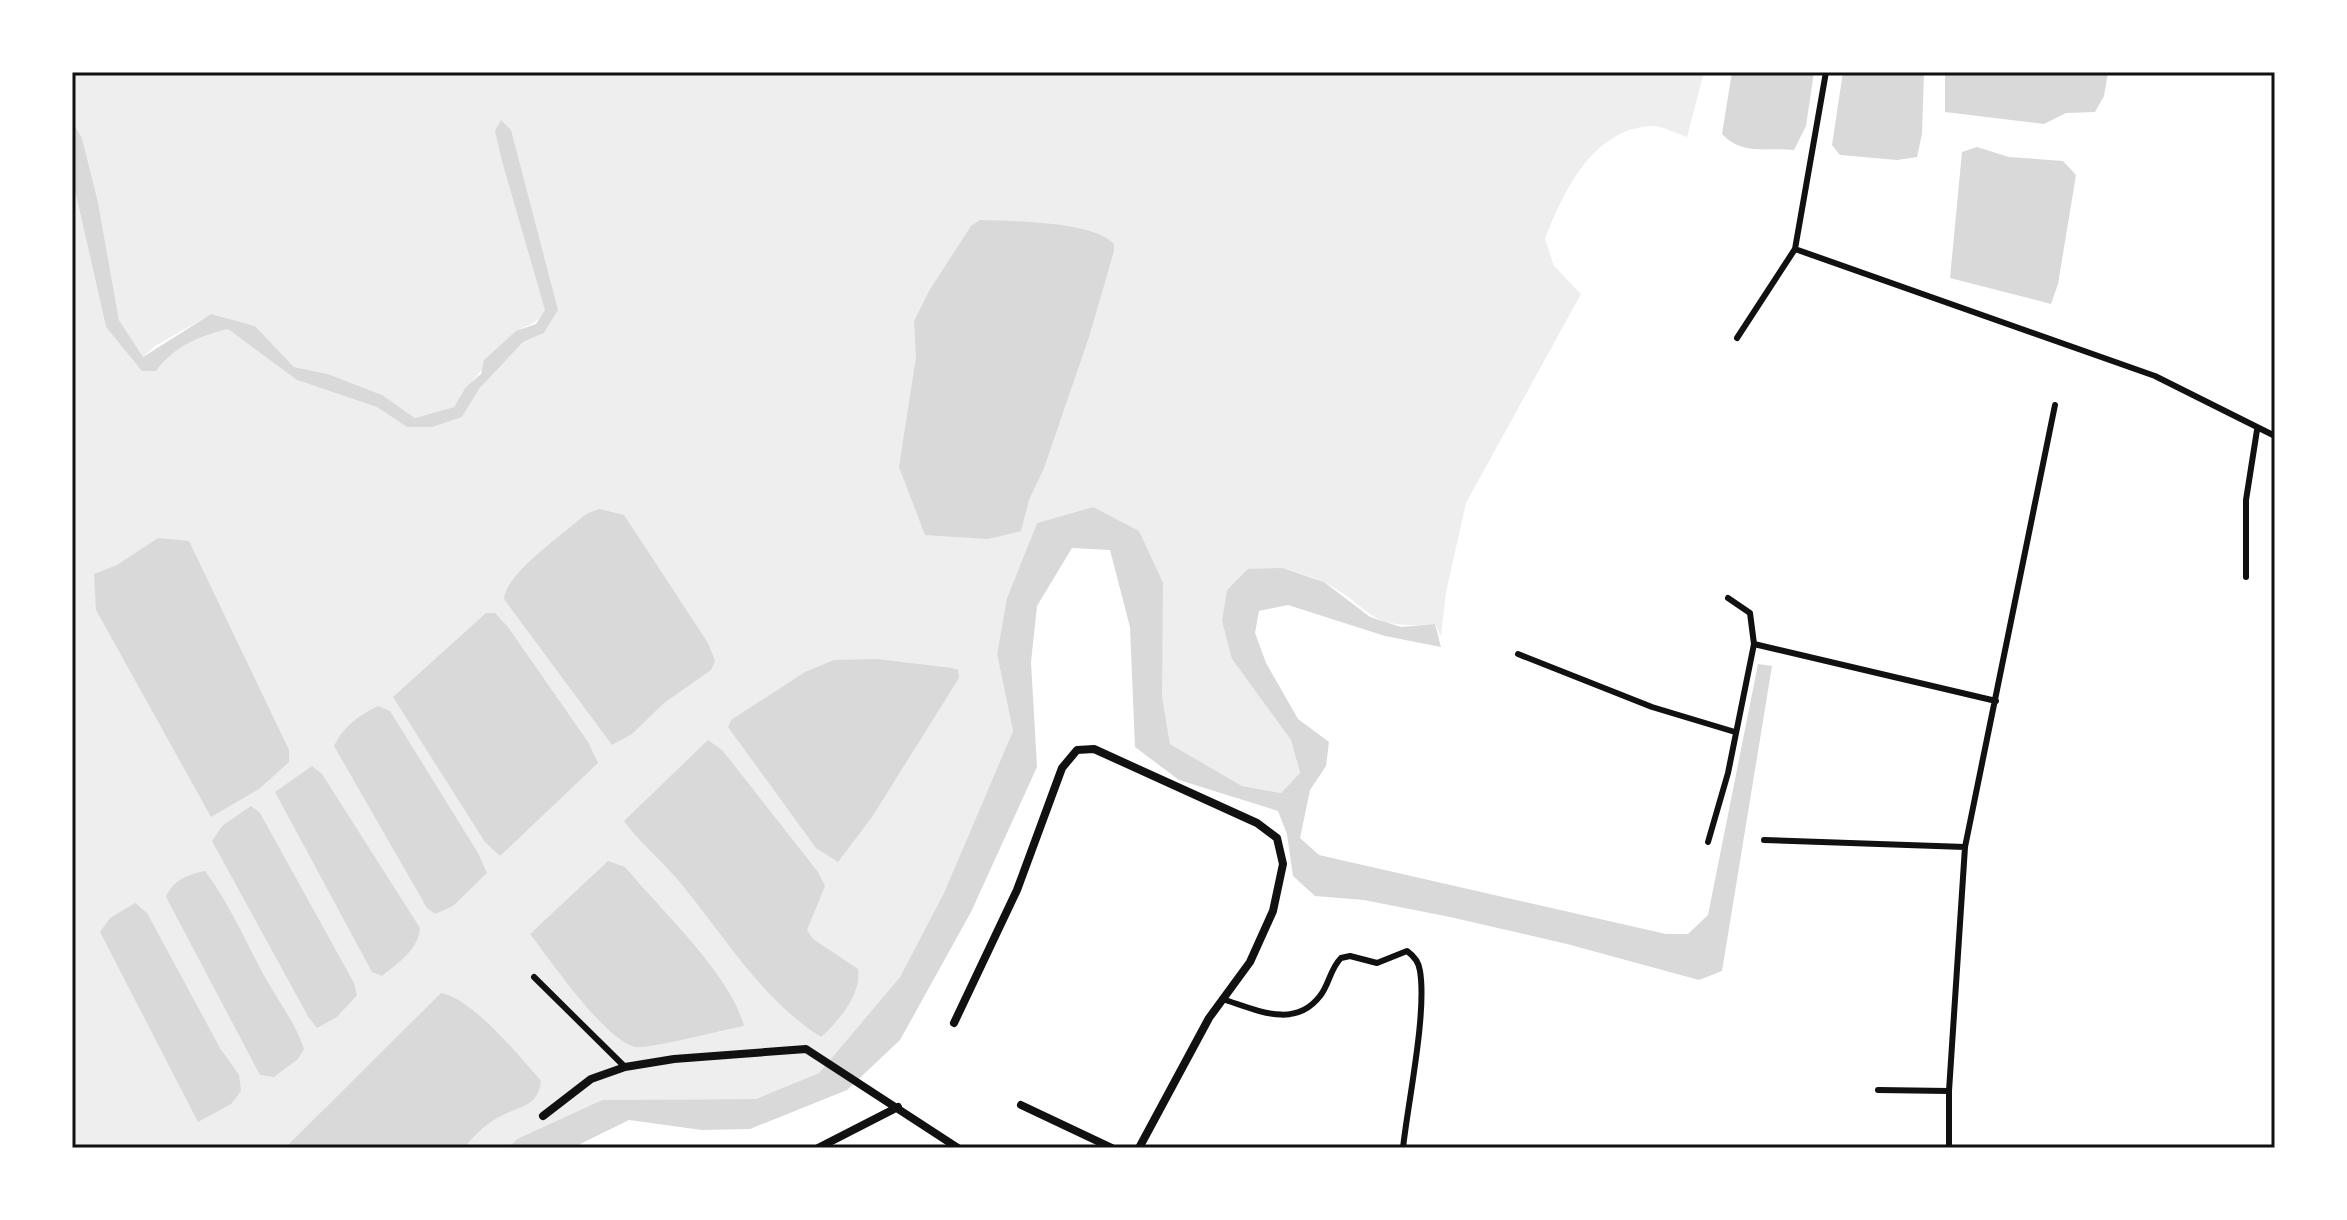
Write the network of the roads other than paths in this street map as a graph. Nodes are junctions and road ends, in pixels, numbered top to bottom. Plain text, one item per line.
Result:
1 (1826, 72) edge
2 (1795, 249) junction
3 (1737, 338) dead end
4 (2055, 405) dead end
5 (2257, 430) junction
6 (2275, 436) edge
7 (2246, 577) dead end
8 (1728, 598) dead end
9 (1754, 644) junction
10 (1518, 654) dead end
11 (1996, 701) junction
12 (1735, 732) junction
13 (1764, 840) dead end
14 (1708, 842) dead end
15 (1965, 847) junction
16 (534, 977) dead end
17 (1222, 999) junction
18 (954, 1023) dead end
19 (625, 1067) junction
20 (1878, 1090) dead end
21 (1949, 1091) junction
22 (1021, 1105) dead end
23 (898, 1107) junction
24 (543, 1116) dead end
25 (818, 1148) edge
26 (958, 1148) edge
27 (1112, 1148) edge
28 (1139, 1148) edge
29 (1403, 1148) edge
30 (1949, 1148) edge

1 - 2 lane
2 - 3 lane
2 - 5 lane
4 - 11 lane
5 - 6 lane
5 - 7 lane
8 - 9 lane
9 - 11 lane
9 - 12 lane
10 - 12 lane
11 - 15 lane
12 - 14 lane
13 - 15 lane
15 - 21 lane
16 - 19 lane
17 - 18 street
17 - 28 street
17 - 29 lane
19 - 23 street
19 - 24 street
20 - 21 lane
21 - 30 lane
22 - 27 street
23 - 25 street
23 - 26 street

